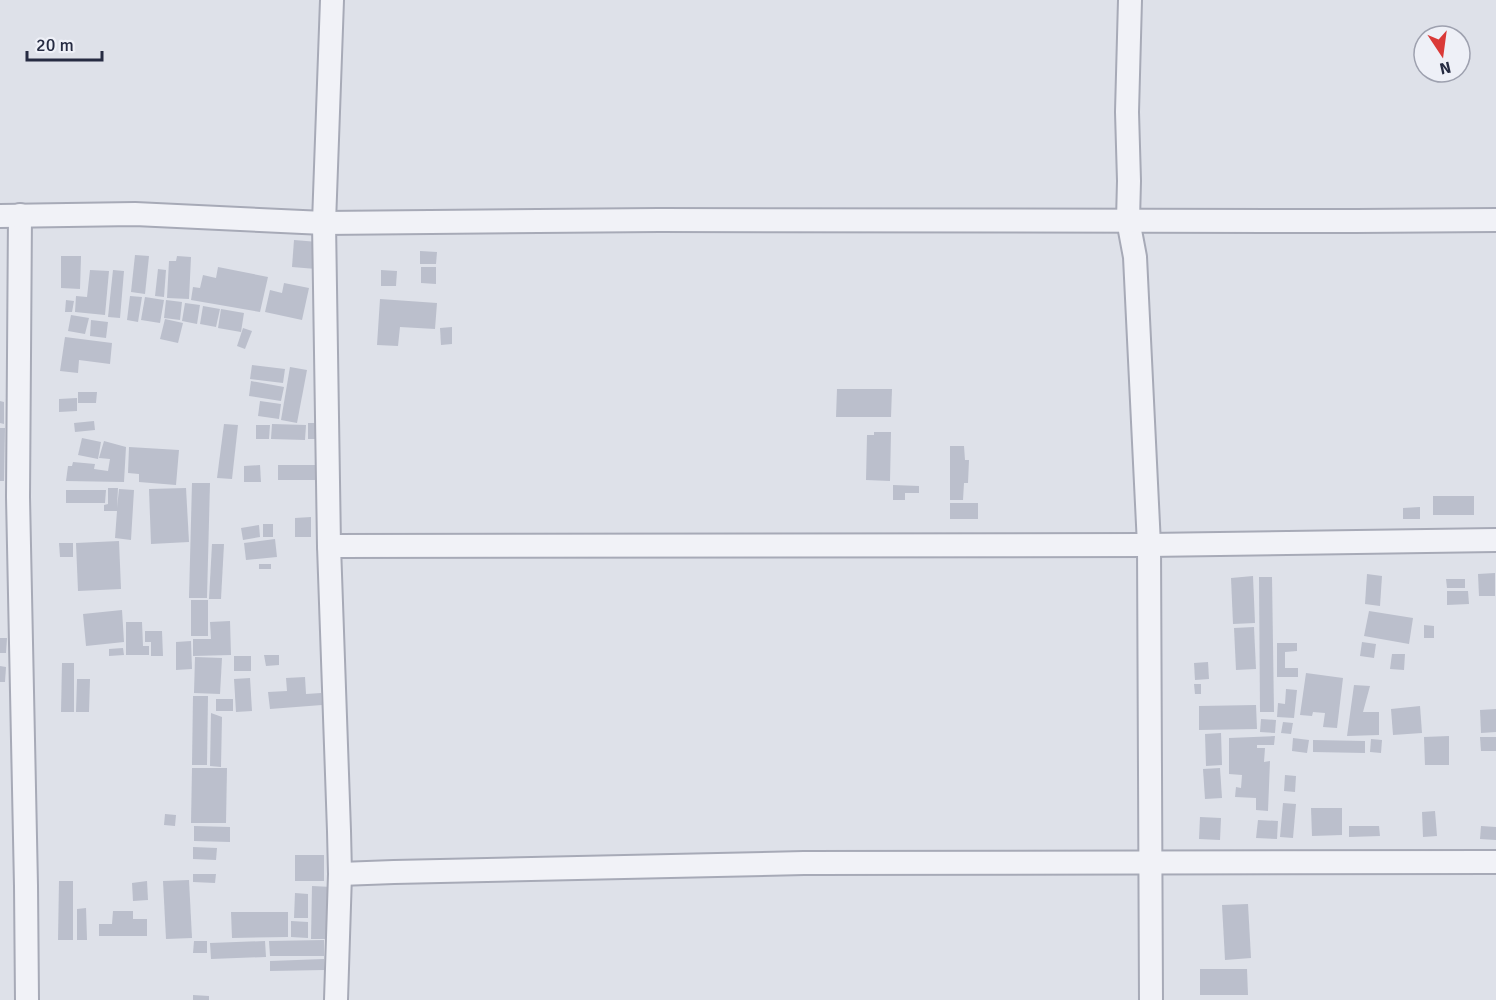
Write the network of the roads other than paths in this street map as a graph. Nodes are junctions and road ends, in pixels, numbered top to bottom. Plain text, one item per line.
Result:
1 (332, 0) edge
2 (1130, 0) edge
3 (10, 216) edge
4 (1128, 220) junction
5 (1496, 220) edge
6 (324, 223) junction
7 (1496, 540) edge
8 (1149, 545) junction
9 (329, 546) junction
10 (1496, 862) edge
11 (1149, 863) junction
12 (339, 874) junction
13 (27, 1000) edge
14 (336, 1000) edge
15 (1151, 1000) edge

1 - 6 street
2 - 4 street
3 - 6 street
3 - 13 street
4 - 5 street
4 - 6 street
4 - 8 street
6 - 9 street
7 - 8 street
8 - 9 street
8 - 11 street
9 - 12 street
10 - 11 street
11 - 12 street
11 - 15 street
12 - 14 street

